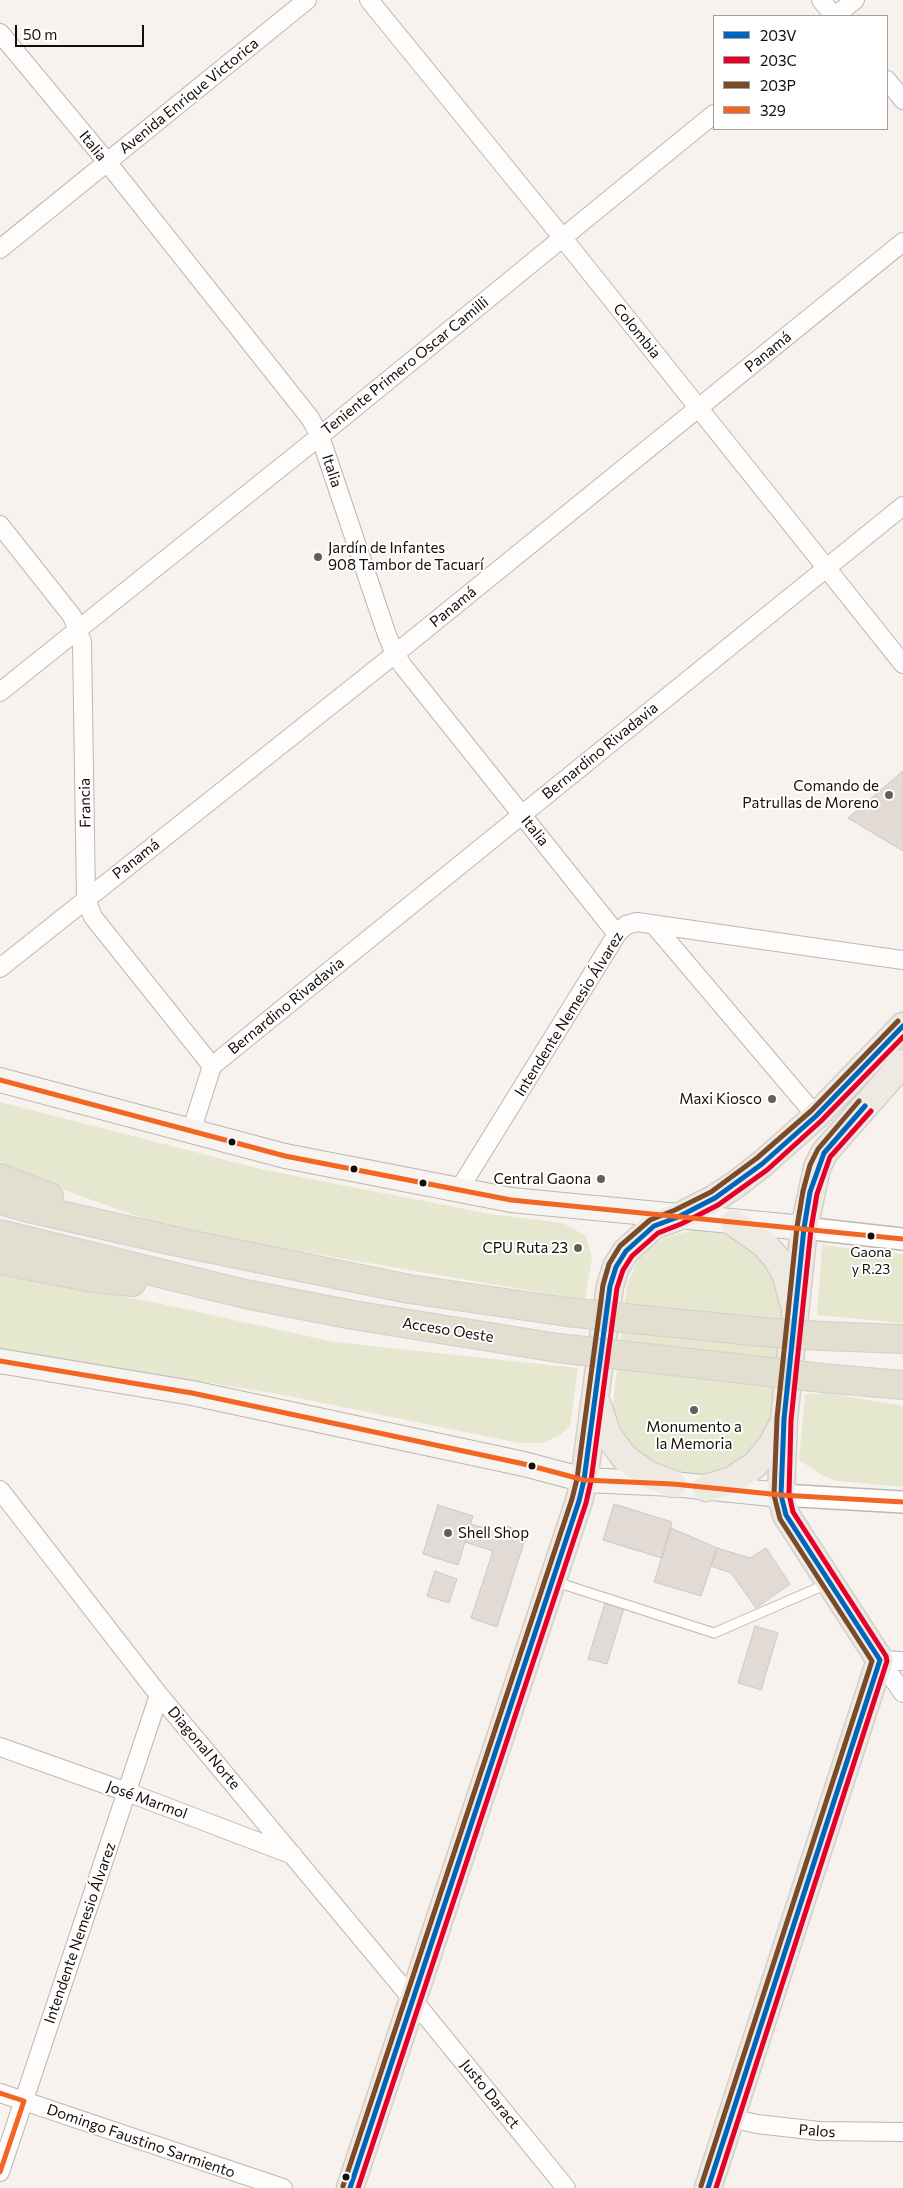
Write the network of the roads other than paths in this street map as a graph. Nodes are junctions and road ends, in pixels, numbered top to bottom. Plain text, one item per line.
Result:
1 (307, 0) edge
2 (369, 0) edge
3 (821, 0) edge
4 (855, 0) edge
5 (834, 15) edge
6 (836, 15) edge
7 (0, 33) edge
8 (888, 81) edge
9 (903, 100) edge
10 (713, 115) edge
11 (107, 162) junction
12 (562, 237) junction
13 (903, 242) edge
14 (0, 248) edge
15 (700, 408) junction
16 (320, 436) junction
17 (903, 506) edge
18 (0, 525) edge
19 (826, 567) junction
20 (79, 629) junction
21 (395, 654) junction
22 (903, 664) edge
23 (0, 692) edge
24 (522, 815) junction
25 (86, 899) junction
26 (654, 925) junction
27 (617, 934) junction
28 (903, 960) edge
29 (0, 968) edge
30 (903, 1026) edge
31 (903, 1063) edge
32 (212, 1066) junction
33 (0, 1080) edge
34 (816, 1116) junction
35 (191, 1132) junction
36 (0, 1178) edge
37 (460, 1188) junction
38 (0, 1200) edge
39 (678, 1217) junction
40 (734, 1223) junction
41 (804, 1228) junction
42 (0, 1234) edge
43 (903, 1240) edge
44 (183, 1242) junction
45 (0, 1260) edge
46 (245, 1294) junction
47 (794, 1312) junction
48 (903, 1339) edge
49 (0, 1361) edge
50 (903, 1385) edge
51 (595, 1395) junction
52 (784, 1419) junction
53 (584, 1480) junction
54 (673, 1484) junction
55 (706, 1488) junction
56 (0, 1490) edge
57 (781, 1495) junction
58 (903, 1502) edge
59 (552, 1580) junction
60 (830, 1583) junction
61 (891, 1661) edge
62 (903, 1693) edge
63 (160, 1695) junction
64 (0, 1747) edge
65 (127, 1792) junction
66 (293, 1855) junction
67 (413, 2000) junction
68 (0, 2093) edge
69 (24, 2101) junction
70 (731, 2118) junction
71 (903, 2132) edge
72 (0, 2172) edge
73 (283, 2188) edge
74 (350, 2188) edge
75 (566, 2188) edge
76 (708, 2188) edge

1 - 11 street, Avenida Enrique Victorica
2 - 12 street, Colombia
3 - 5 street
4 - 6 street
7 - 11 street, Italia
8 - 9 street
10 - 12 street, Teniente Primero Oscar Camilli
11 - 14 street, Avenida Enrique Victorica
11 - 16 street, Italia
12 - 15 street, Colombia
12 - 16 street, Teniente Primero Oscar Camilli
13 - 15 street, Panamá
15 - 19 street, Colombia
15 - 21 street, Panamá
16 - 20 street, Teniente Primero Oscar Camilli
16 - 21 street, Italia
17 - 19 street, Bernardino Rivadavia
18 - 20 street, Francia
19 - 22 street, Colombia
19 - 24 street, Bernardino Rivadavia
20 - 23 street, Teniente Primero Oscar Camilli
20 - 25 street, Francia
21 - 24 street, Italia
21 - 25 street, Panamá
24 - 27 street, Italia
24 - 32 street, Bernardino Rivadavia
25 - 29 street, Panamá
25 - 32 street, Francia
26 - 27 street, Intendente Nemesio Álvarez
26 - 28 street, Intendente Nemesio Álvarez
26 - 34 street
27 - 37 street, Intendente Nemesio Álvarez
30 - 34 main road
31 - 41 main road
32 - 35 street
33 - 35 main road
34 - 39 main road
35 - 37 main road
36 - 44 highway
37 - 39 main road
38 - 44 highway
39 - 40 main road
39 - 51 main road
40 - 41 main road
40 - 47 main road
41 - 43 street
41 - 47 main road
42 - 46 highway, Acceso Oeste
44 - 48 highway, bridge
45 - 46 highway
46 - 50 highway, Acceso Oeste, bridge
47 - 52 main road
49 - 53 main road
51 - 53 main road
51 - 54 main road
52 - 55 main road
52 - 57 main road
53 - 54 main road
53 - 59 main road
54 - 55 main road
55 - 57 main road
56 - 63 street, Diagonal Norte
57 - 58 street
57 - 60 main road
59 - 60 lane
59 - 67 main road
60 - 61 main road
61 - 62 street
61 - 70 main road
63 - 65 street, Intendente Nemesio Álvarez
63 - 66 street, Diagonal Norte
64 - 65 street, José Marmol
65 - 66 street, José Marmol
65 - 69 street, Intendente Nemesio Álvarez
66 - 67 street, Diagonal Norte
67 - 74 main road
67 - 75 street, Justo Daract
68 - 69 street, Domingo Faustino Sarmiento
69 - 72 street, Intendente Nemesio Álvarez
69 - 73 street, Domingo Faustino Sarmiento
70 - 71 street, Palos
70 - 76 main road

